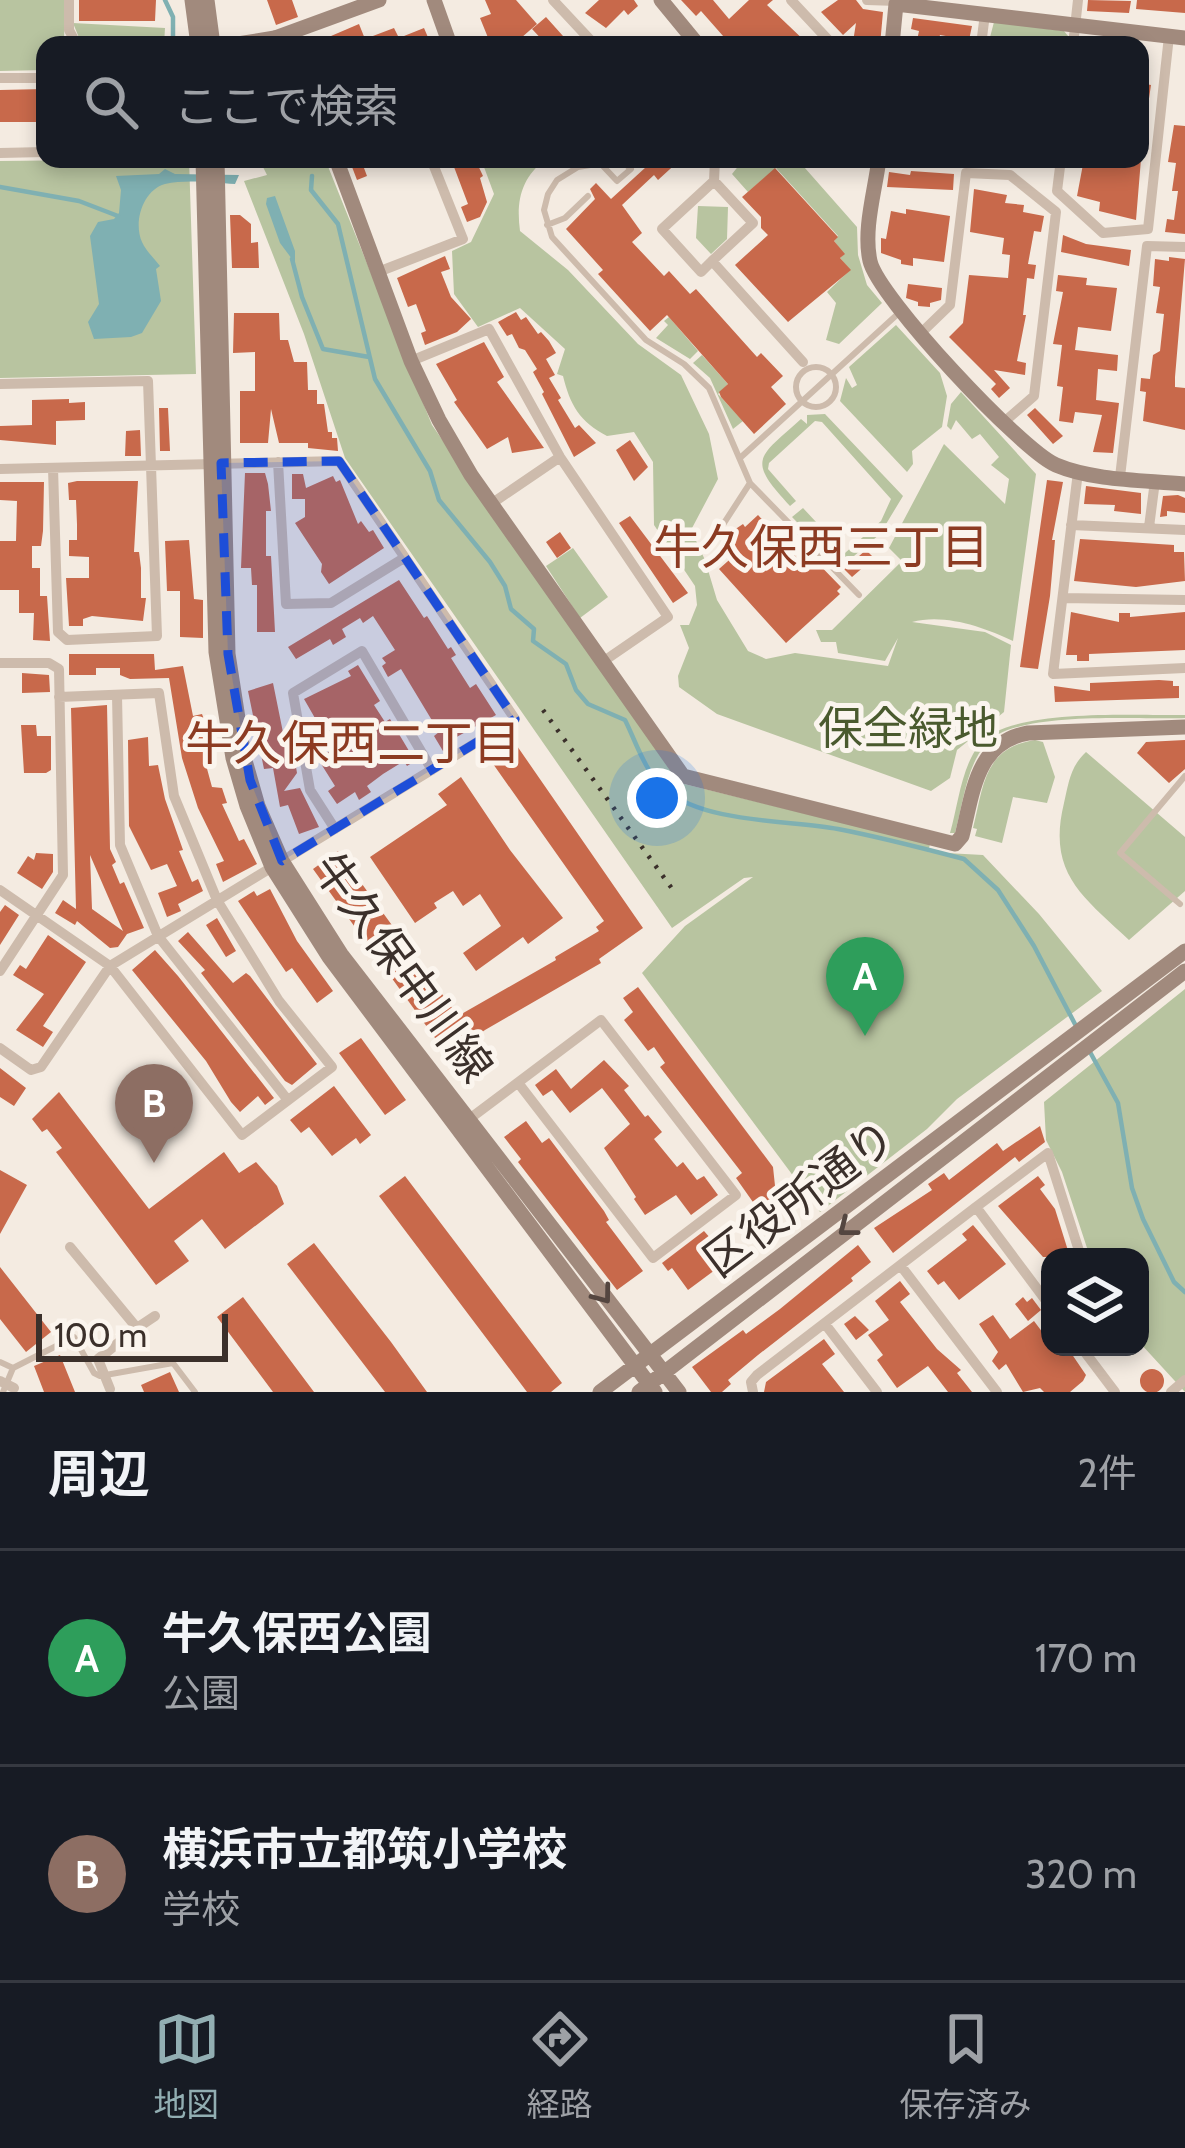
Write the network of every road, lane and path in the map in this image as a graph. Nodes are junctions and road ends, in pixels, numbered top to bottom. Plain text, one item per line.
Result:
1 (69, 0) edge
2 (192, 0) edge
3 (207, 0) edge
4 (379, 0) edge
5 (434, 0) edge
6 (553, 0) edge
7 (791, 0) edge
8 (867, 0) edge
9 (1078, 0) edge
10 (897, 2) edge
11 (668, 3) edge
12 (349, 5) edge
13 (985, 14) junction
14 (1075, 25) junction
15 (72, 36) edge
16 (197, 36) edge
17 (212, 36) edge
18 (279, 36) edge
19 (447, 36) edge
20 (587, 36) edge
21 (692, 36) edge
22 (824, 36) edge
23 (893, 36) edge
24 (982, 36) edge
25 (1074, 36) edge
26 (1177, 37) edge
27 (0, 78) edge
28 (36, 78) edge
29 (36, 152) edge
30 (0, 153) edge
31 (203, 168) edge
32 (217, 168) edge
33 (339, 168) edge
34 (435, 168) edge
35 (576, 168) edge
36 (605, 168) edge
37 (630, 168) edge
38 (715, 168) edge
39 (878, 168) edge
40 (1059, 168) edge
41 (714, 181) junction
42 (589, 196) dead end
43 (547, 225) junction
44 (1185, 247) edge
45 (712, 261) junction
46 (378, 272) junction
47 (901, 311) junction
48 (921, 333) junction
49 (411, 362) junction
50 (802, 362) dead end
51 (832, 374) junction
52 (0, 384) edge
53 (802, 402) junction
54 (1004, 422) junction
55 (560, 457) junction
56 (740, 458) junction
57 (278, 462) junction
58 (216, 464) junction
59 (151, 465) junction
60 (53, 468) junction
61 (0, 469) edge
62 (1078, 472) junction
63 (1120, 477) junction
64 (1154, 481) junction
65 (749, 483) junction
66 (1185, 484) edge
67 (491, 504) junction
68 (1071, 525) junction
69 (1149, 527) junction
70 (1185, 530) edge
71 (712, 540) dead end
72 (404, 558) junction
73 (860, 595) dead end
74 (1063, 598) junction
75 (1185, 600) edge
76 (0, 663) edge
77 (601, 663) junction
78 (1185, 668) edge
79 (117, 695) junction
80 (59, 697) junction
81 (1185, 727) edge
82 (432, 770) junction
83 (1185, 776) edge
84 (334, 829) junction
85 (277, 864) junction
86 (0, 890) edge
87 (217, 900) junction
88 (1180, 904) dead end
89 (37, 915) junction
90 (158, 936) junction
91 (1185, 951) edge
92 (110, 966) junction
93 (0, 971) edge
94 (1185, 971) edge
95 (1122, 1009) junction
96 (0, 1048) edge
97 (1046, 1067) junction
98 (519, 1084) junction
99 (287, 1100) junction
100 (468, 1120) junction
101 (976, 1207) junction
102 (70, 1247) dead end
103 (1078, 1248) edge
104 (901, 1266) junction
105 (1041, 1292) edge
106 (155, 1316) dead end
107 (825, 1324) junction
108 (137, 1328) junction
109 (1088, 1356) edge
110 (641, 1360) junction
111 (0, 1362) edge
112 (13, 1368) junction
113 (1185, 1380) edge
114 (0, 1381) edge
115 (651, 1385) edge
116 (110, 1389) edge
117 (10, 1391) edge
118 (195, 1392) edge
119 (600, 1392) edge
120 (679, 1392) edge
121 (753, 1392) edge
122 (877, 1392) edge
123 (997, 1392) edge
124 (1115, 1392) edge
125 (1171, 1392) edge

1 - 15 street
2 - 16 street
3 - 17 street
4 - 12 street
5 - 19 street
6 - 20 street
7 - 22 street
8 - 10 street
9 - 14 street
10 - 13 street
10 - 23 street
11 - 21 street
12 - 18 street, bridge
13 - 14 street
13 - 24 street
14 - 25 street
14 - 26 street
26 - 40 street
27 - 28 street
29 - 30 street
31 - 58 street, 牛久保中川線
32 - 58 street, 牛久保中川線
33 - 46 street
34 - 46 street
35 - 43 lane
36 - 37 lane
38 - 41 street
39 - 47 street
41 - 45 street
41 - 45 street
42 - 43 lane
43 - 56 lane
44 - 63 street
45 - 50 street
46 - 49 street
47 - 48 street
47 - 51 lane
48 - 54 street
48 - 54 street
49 - 55 street
49 - 67 street
51 - 53 lane
51 - 53 lane
51 - 53 lane
52 - 59 street
53 - 56 lane
54 - 62 street
55 - 67 street
55 - 77 street
56 - 65 lane
57 - 58 street
57 - 72 street
57 - 72 street
58 - 59 street
58 - 85 street, 牛久保中川線
59 - 60 street
59 - 60 street
60 - 61 street
62 - 63 street
62 - 68 street
63 - 64 street
64 - 66 street
64 - 69 street
65 - 71 lane
65 - 73 lane
67 - 77 street
68 - 69 street
68 - 74 street
69 - 70 street
72 - 82 street
74 - 75 street
74 - 78 street
76 - 80 street
77 - 81 street
79 - 80 street
79 - 87 street
79 - 90 street
80 - 89 street
82 - 84 street
82 - 84 street
83 - 88 lane
84 - 85 street
85 - 87 street
85 - 100 street, 牛久保中川線
85 - 110 street, 牛久保中川線
86 - 89 street
87 - 90 street
87 - 99 street
89 - 92 street
89 - 93 street
90 - 92 street
90 - 99 street
91 - 95 street
92 - 96 street
92 - 99 street
94 - 95 street
95 - 97 street
97 - 110 street, 区役所通り
97 -> 115 street, 区役所通り
98 - 98 street
98 - 100 street
100 -> 110 street, 牛久保中川線
101 - 103 street
101 - 104 street
101 - 105 street
102 - 108 street
104 - 107 street
104 - 123 street
106 - 108 street
107 - 121 street
107 - 122 street
108 - 116 street, bridge
109 - 124 street
110 - 115 street, 牛久保中川線
110 - 119 street, 区役所通り
111 - 112 lane
112 - 117 lane
112 - 118 lane
113 - 125 street
114 - 117 street, bridge
115 - 120 street, 牛久保中川線

